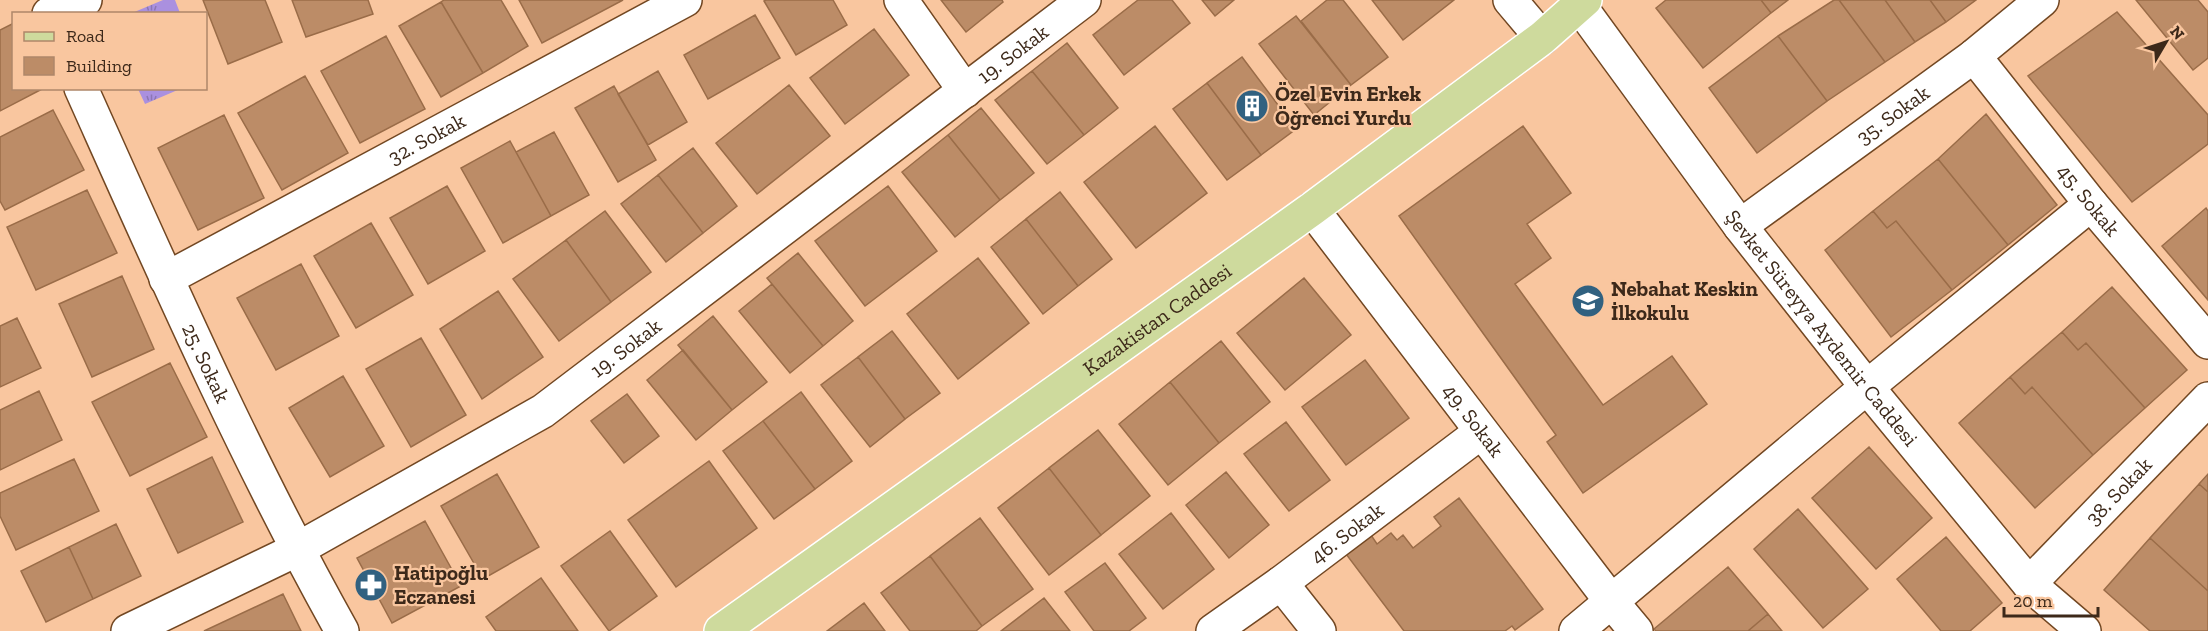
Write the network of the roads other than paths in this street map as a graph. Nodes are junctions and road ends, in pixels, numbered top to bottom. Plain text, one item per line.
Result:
1 (85, 0) edge
2 (685, 0) edge
3 (901, 0) edge
4 (1084, 0) edge
5 (1510, 0) edge
6 (2042, 0) edge
7 (1582, 3) edge
8 (53, 12) edge
9 (1542, 38) junction
10 (1974, 56) junction
11 (82, 90) edge
12 (965, 91) junction
13 (2091, 204) junction
14 (1312, 208) junction
15 (1740, 226) junction
16 (166, 279) junction
17 (2208, 342) edge
18 (1867, 387) junction
19 (2208, 399) edge
20 (1481, 432) junction
21 (296, 549) junction
22 (1281, 583) junction
23 (2030, 584) junction
24 (1611, 601) junction
25 (128, 631) edge
26 (342, 631) edge
27 (721, 631) edge
28 (1213, 631) edge
29 (1319, 631) edge
30 (1576, 631) edge
31 (1636, 631) edge
32 (2084, 631) edge

1 - 8 street
2 - 16 street, 32. Sokak
3 - 12 street
4 - 12 street, 19. Sokak
5 - 9 street
6 - 10 street, 35. Sokak
7 - 9 main road, Kazakistan Caddesi
7 - 15 street, Şevket Süreyya Aydemir Caddesi
9 - 14 main road, Kazakistan Caddesi
10 - 13 street, 45. Sokak
10 - 15 street, 35. Sokak
11 - 16 street, 25. Sokak
12 - 21 street, 19. Sokak
13 - 17 street, 45. Sokak
13 - 18 street
14 - 20 street, 49. Sokak
14 - 27 main road, Kazakistan Caddesi
15 - 18 street, Şevket Süreyya Aydemir Caddesi
16 - 21 street, 25. Sokak
18 - 23 street, Şevket Süreyya Aydemir Caddesi
18 - 24 street
19 - 23 street, 38. Sokak
20 - 22 street, 46. Sokak
20 - 24 street, 49. Sokak
21 - 25 street, 19. Sokak
21 - 26 street, 25. Sokak
22 - 28 street, 46. Sokak
22 - 29 street
23 - 32 street, Şevket Süreyya Aydemir Caddesi
24 - 30 street
24 - 31 street, 49. Sokak

